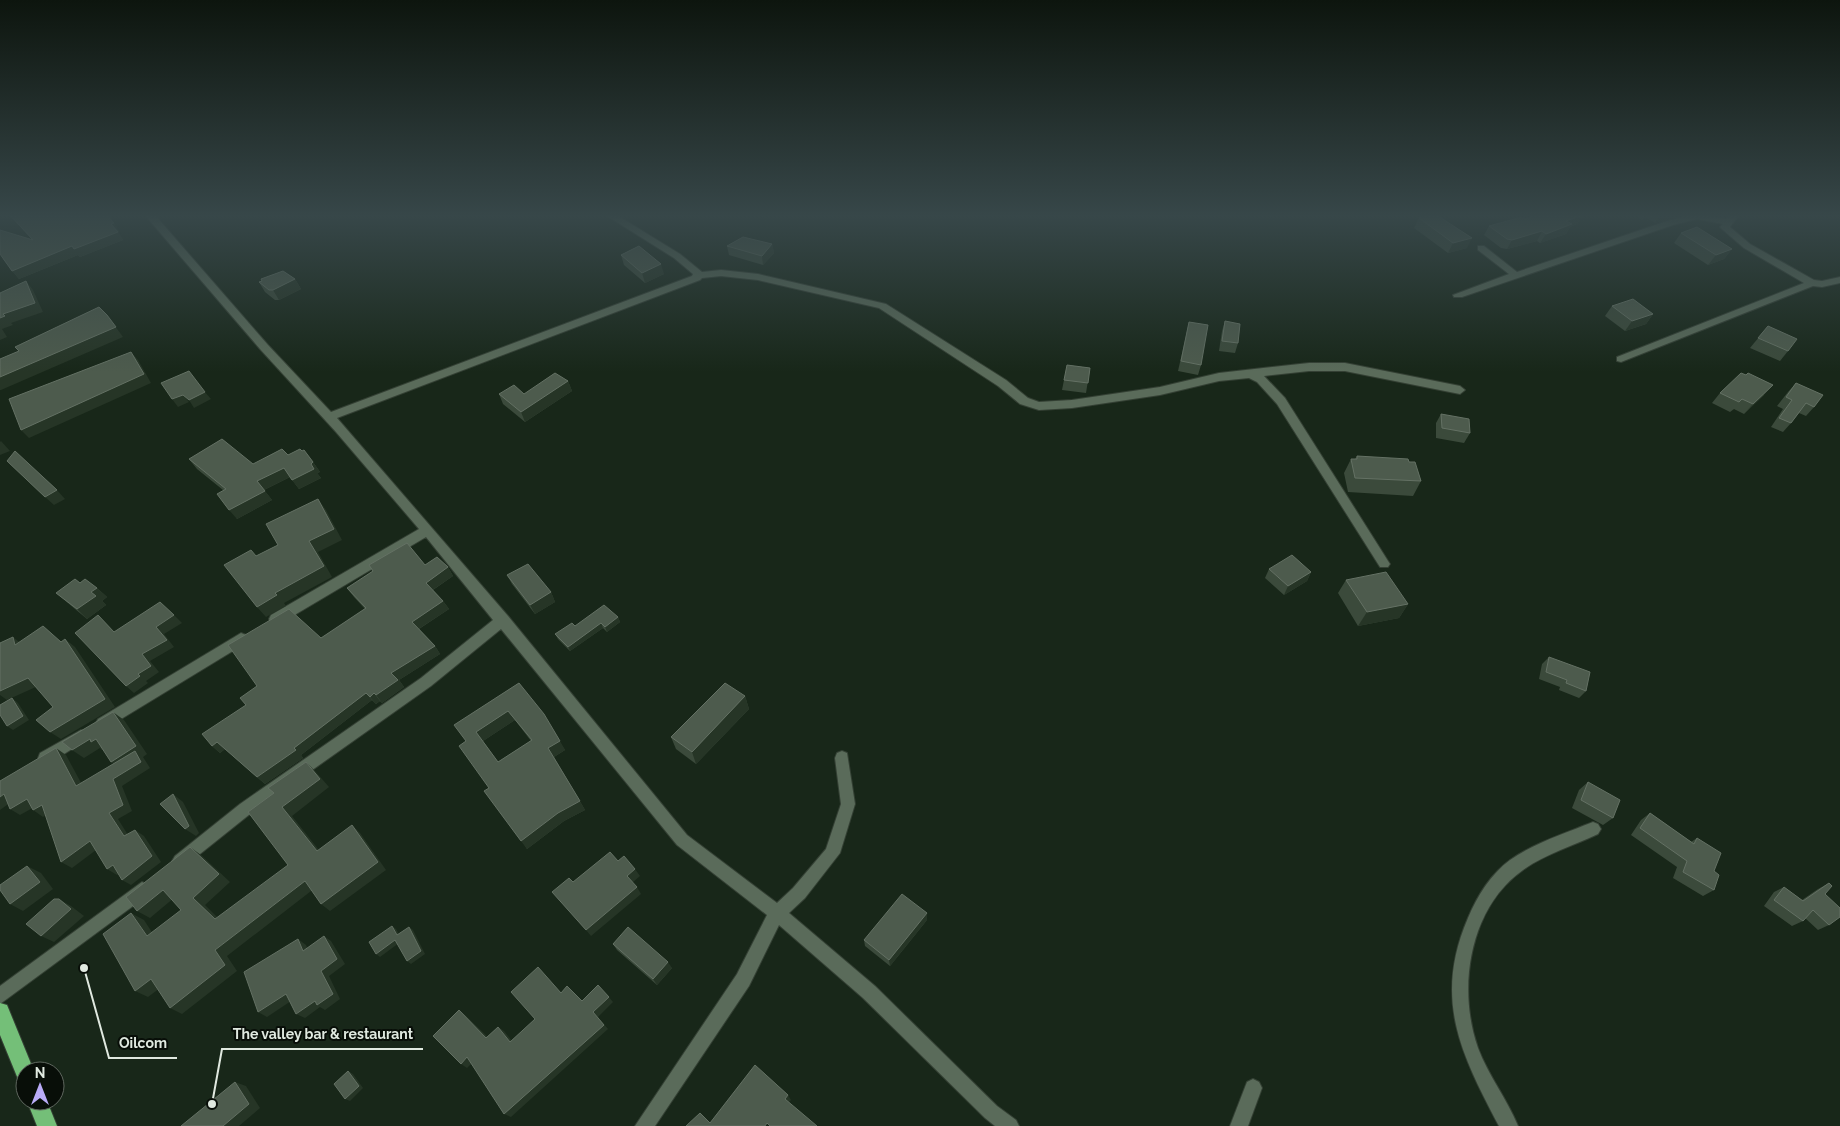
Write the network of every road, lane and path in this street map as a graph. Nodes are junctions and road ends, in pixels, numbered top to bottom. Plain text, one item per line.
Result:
1 (194, 267) edge
2 (690, 267) edge
3 (1505, 267) edge
4 (1544, 267) edge
5 (1783, 267) edge
6 (698, 275) junction
7 (1517, 276) junction
8 (1840, 280) edge
9 (1812, 283) junction
10 (1458, 295) dead end
11 (1621, 359) dead end
12 (1250, 374) junction
13 (1460, 390) dead end
14 (329, 417) junction
15 (427, 530) junction
16 (1384, 564) dead end
17 (502, 620) junction
18 (842, 758) dead end
19 (33, 765) edge
20 (1593, 829) dead end
21 (170, 869) edge
22 (154, 880) edge
23 (777, 912) junction
24 (0, 996) edge
25 (0, 1012) edge
26 (5, 1040) edge
27 (18, 1061) edge
28 (1253, 1088) dead end
29 (41, 1111) edge
30 (47, 1126) edge
31 (644, 1126) edge
32 (1010, 1126) edge
33 (1239, 1126) edge
34 (1509, 1126) edge

1 - 14 street
2 - 6 street
3 - 7 street
4 - 7 street
5 - 9 street
6 - 12 street
6 - 14 street
7 - 10 street
8 - 9 street
9 - 11 street
12 - 13 street
12 - 16 street
14 - 15 street
15 - 17 street
15 - 19 street
17 - 21 street
17 - 23 street
18 - 23 street
20 - 34 street
22 - 24 street
23 - 31 street
23 - 32 street
25 - 26 highway
26 - 27 highway
28 - 33 street
29 - 30 highway

